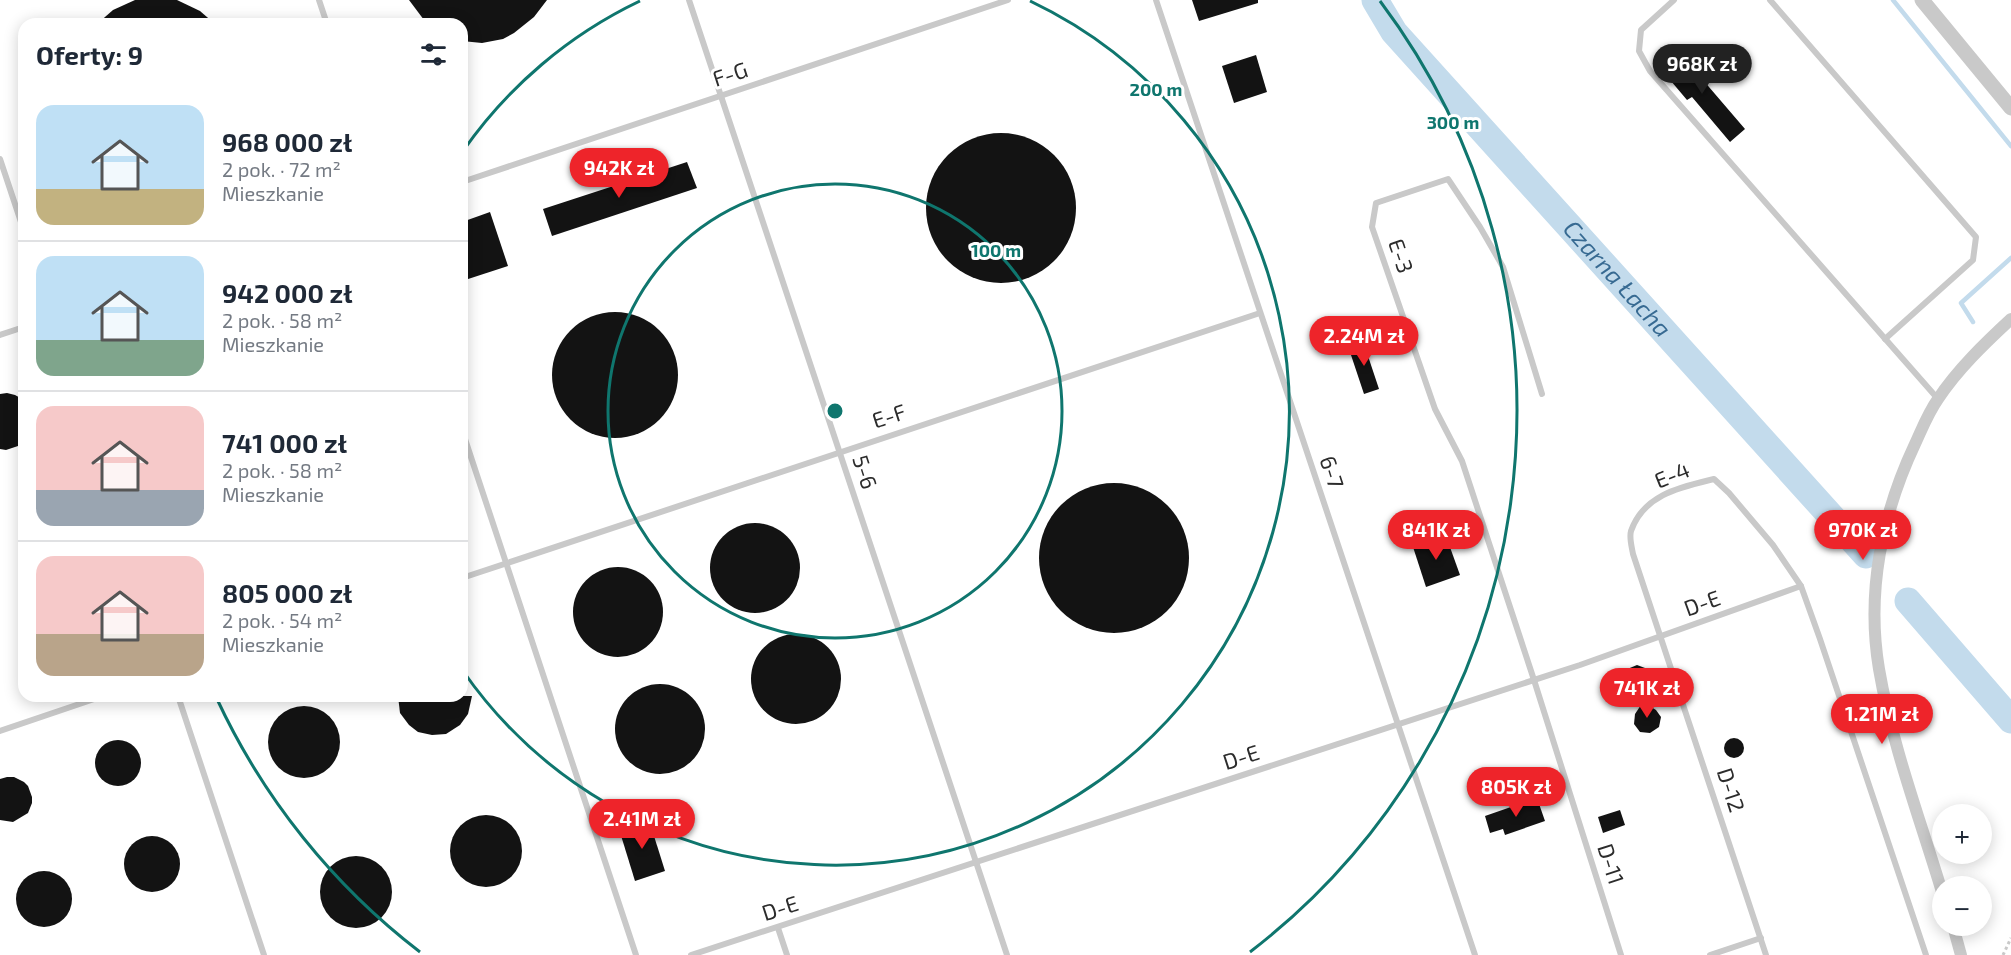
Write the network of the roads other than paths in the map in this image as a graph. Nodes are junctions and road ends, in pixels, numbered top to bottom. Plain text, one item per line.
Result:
1 (319, 0) edge
2 (689, 0) edge
3 (1008, 0) edge
4 (1156, 0) edge
5 (1674, 0) edge
6 (1770, 0) edge
7 (1922, 0) edge
8 (325, 18) edge
9 (721, 96) junction
10 (2011, 108) edge
11 (0, 159) edge
12 (468, 180) edge
13 (18, 213) edge
14 (1260, 313) junction
15 (2011, 319) edge
16 (18, 329) edge
17 (0, 335) edge
18 (1885, 339) junction
19 (1542, 394) dead end
20 (1938, 399) junction
21 (468, 448) edge
22 (839, 452) junction
23 (506, 563) junction
24 (468, 576) edge
25 (1801, 586) junction
26 (1661, 636) junction
27 (1534, 680) junction
28 (85, 702) edge
29 (180, 702) edge
30 (1397, 725) junction
31 (0, 731) edge
32 (976, 863) junction
33 (1937, 876) edge
34 (778, 928) junction
35 (1956, 936) edge
36 (1761, 938) junction
37 (264, 955) edge
38 (636, 955) edge
39 (691, 955) edge
40 (787, 955) edge
41 (1007, 955) edge
42 (1475, 955) edge
43 (1621, 955) edge
44 (1710, 955) edge
45 (1766, 955) edge
46 (1926, 955) edge
47 (1961, 955) edge

1 - 8 lane
2 - 9 lane, 5-6
3 - 9 lane, F-G
4 - 14 lane, 6-7
5 - 18 lane
6 - 18 lane
7 - 10 street
9 - 12 lane, F-G
9 - 22 lane, 5-6
11 - 13 lane
14 - 22 lane, E-F
14 - 30 lane, 6-7
15 - 20 street
16 - 17 lane
18 - 20 lane
19 - 27 lane, E-3
20 - 33 street
21 - 23 lane
22 - 23 lane, E-F
22 - 32 lane, 5-6
23 - 24 lane, E-F
23 - 38 lane
25 - 26 lane, D-E
25 - 26 lane, E-4
25 - 46 lane
26 - 27 lane, D-E
26 - 36 lane, D-12
27 - 30 lane, D-E
27 - 43 lane, D-11
28 - 31 lane
29 - 37 lane
30 - 32 lane, D-E
30 - 42 lane, 6-7
32 - 34 lane, D-E
32 - 41 lane, 5-6
34 - 39 lane, D-E
34 - 40 lane
35 - 47 street
36 - 44 lane
36 - 45 lane, D-12

